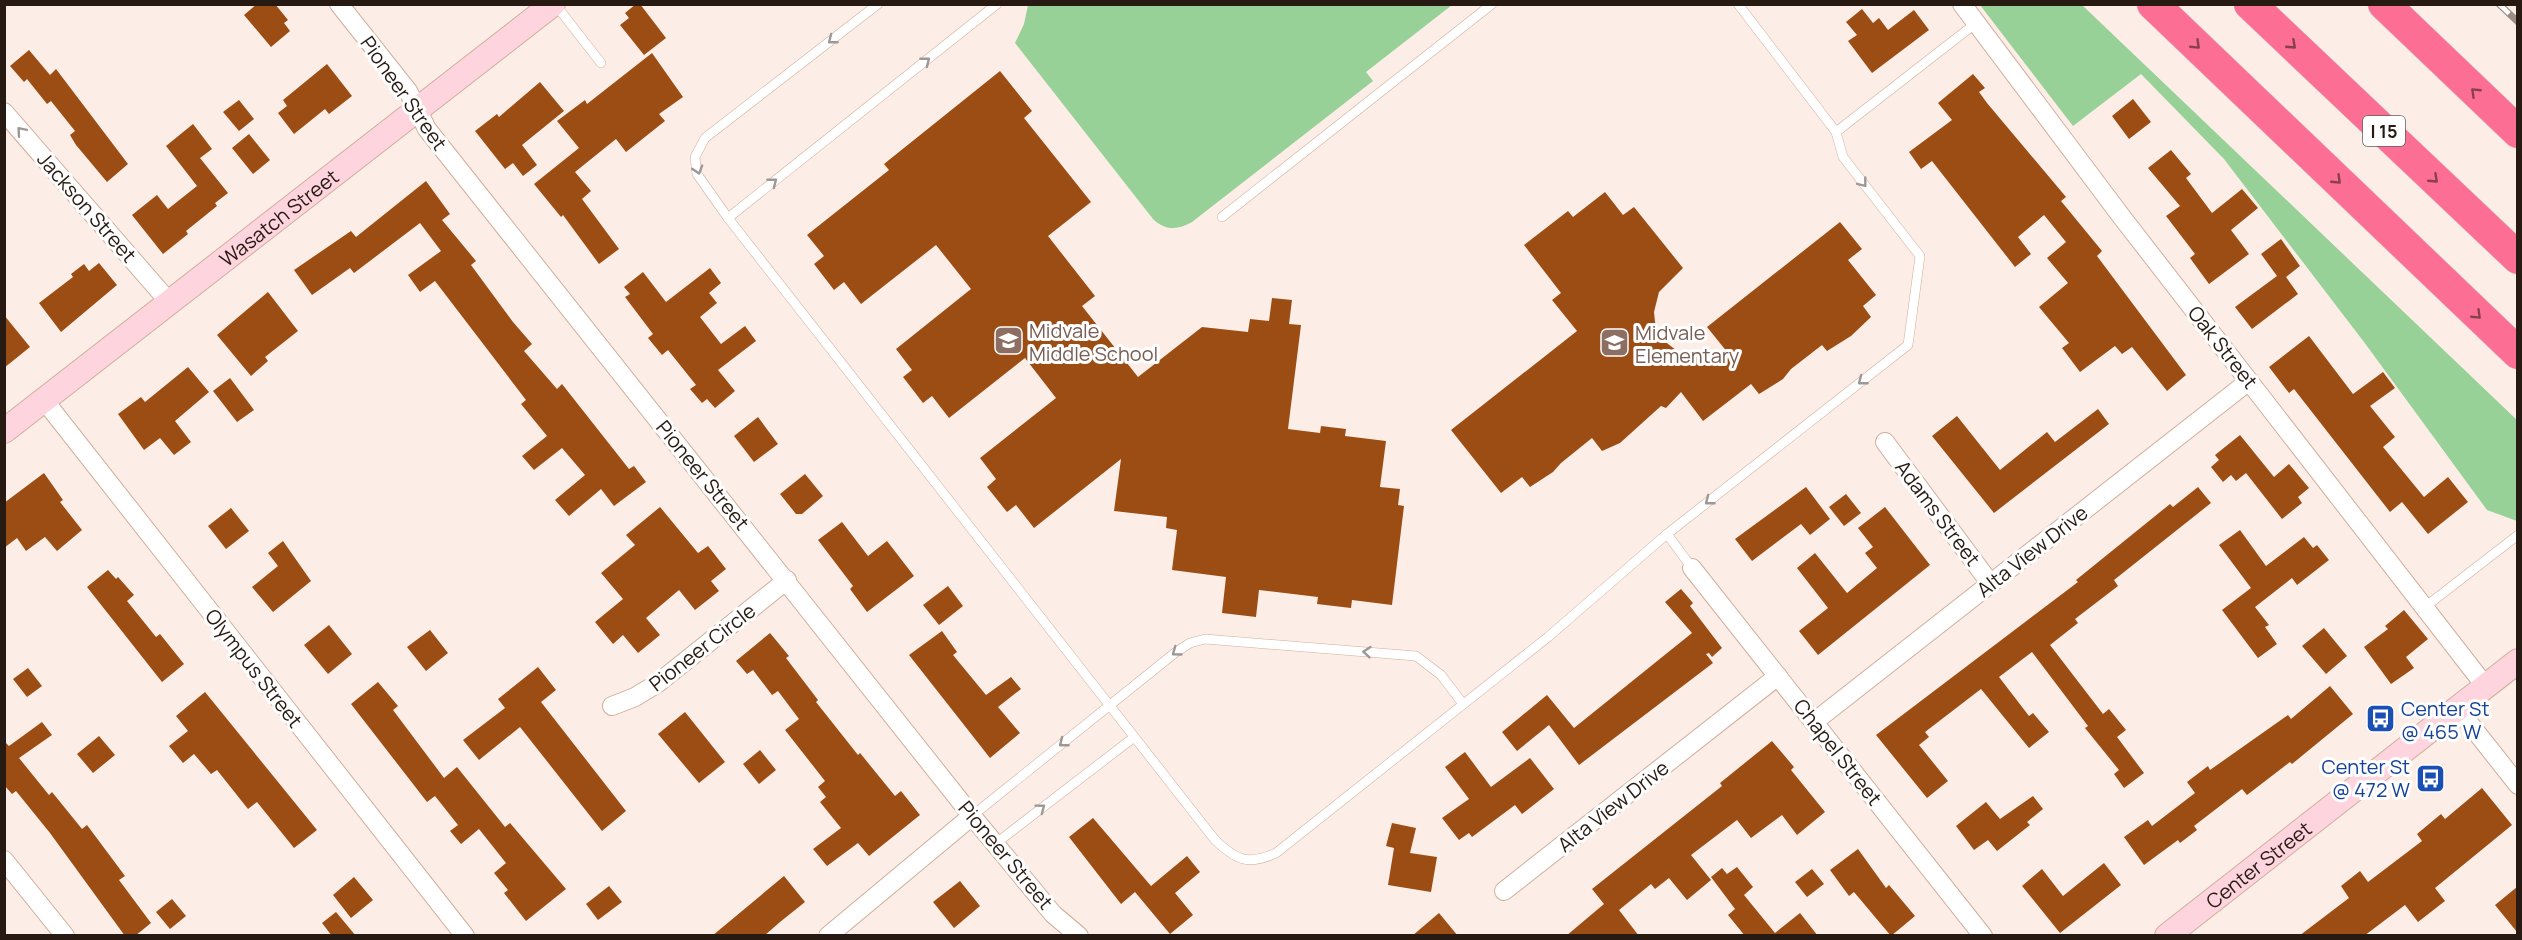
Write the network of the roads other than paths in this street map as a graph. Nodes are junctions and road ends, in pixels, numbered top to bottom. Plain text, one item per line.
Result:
1 (339, 4) edge
2 (554, 4) edge
3 (878, 4) edge
4 (997, 4) edge
5 (1492, 4) edge
6 (1738, 4) edge
7 (1962, 4) edge
8 (2153, 4) edge
9 (2250, 4) edge
10 (2384, 4) edge
11 (1976, 23) junction
12 (601, 63) dead end
13 (417, 110) junction
14 (4, 112) edge
15 (1836, 132) junction
16 (2517, 132) edge
17 (1222, 217) dead end
18 (728, 218) junction
19 (2517, 258) edge
20 (170, 303) junction
21 (2517, 353) edge
22 (2249, 381) junction
23 (44, 400) junction
24 (4, 431) edge
25 (1885, 442) dead end
26 (1666, 534) junction
27 (2517, 535) edge
28 (1692, 568) joint
29 (787, 580) junction
30 (1990, 583) junction
31 (2425, 608) junction
32 (2517, 661) edge
33 (1778, 676) junction
34 (2486, 687) junction
35 (1463, 704) junction
36 (612, 705) dead end
37 (1109, 707) junction
38 (2458, 709) junction
39 (1814, 722) junction
40 (1133, 738) junction
41 (2517, 785) edge
42 (972, 816) junction
43 (995, 844) junction
44 (4, 860) edge
45 (1504, 891) dead end
46 (65, 936) edge
47 (465, 936) edge
48 (828, 936) edge
49 (1079, 936) edge
50 (1983, 936) edge
51 (2167, 936) edge

1 - 13 street, Pioneer Street
2 - 12 lane
2 - 13 street, Wasatch Street
3 -> 18 lane
18 -> 4 lane
5 - 17 lane
6 - 15 lane
7 - 11 street, Oak Street
8 -> 21 highway
9 -> 19 highway, I 15
16 -> 10 highway
11 - 15 lane
11 - 22 street, Oak Street
13 - 20 street, Wasatch Street
13 - 29 street, Pioneer Street
20 -> 14 street, Jackson Street
15 -> 26 lane
18 - 37 lane
20 - 23 street, Wasatch Street
22 - 30 street, Alta View Drive
22 - 31 street, Oak Street
23 - 24 street, Wasatch Street
23 - 47 street, Olympus Street
25 - 30 street, Adams Street
26 - 28 lane
26 - 35 lane
27 - 31 lane
28 - 33 street, Chapel Street
29 - 36 street, Pioneer Circle
29 - 42 street, Pioneer Street
30 - 39 street, Alta View Drive
31 - 34 street, Oak Street
32 - 34 street, Center Street
33 - 39 street, Chapel Street
33 - 45 street, Alta View Drive
34 - 38 street, Center Street
35 -> 37 lane
35 - 40 lane
37 - 40 lane
37 -> 42 lane
38 - 41 street
38 - 51 street, Center Street
39 - 50 street, Chapel Street
43 -> 40 lane
42 - 43 street, Pioneer Street
42 - 48 street
43 - 49 street, Pioneer Street
44 - 46 street

